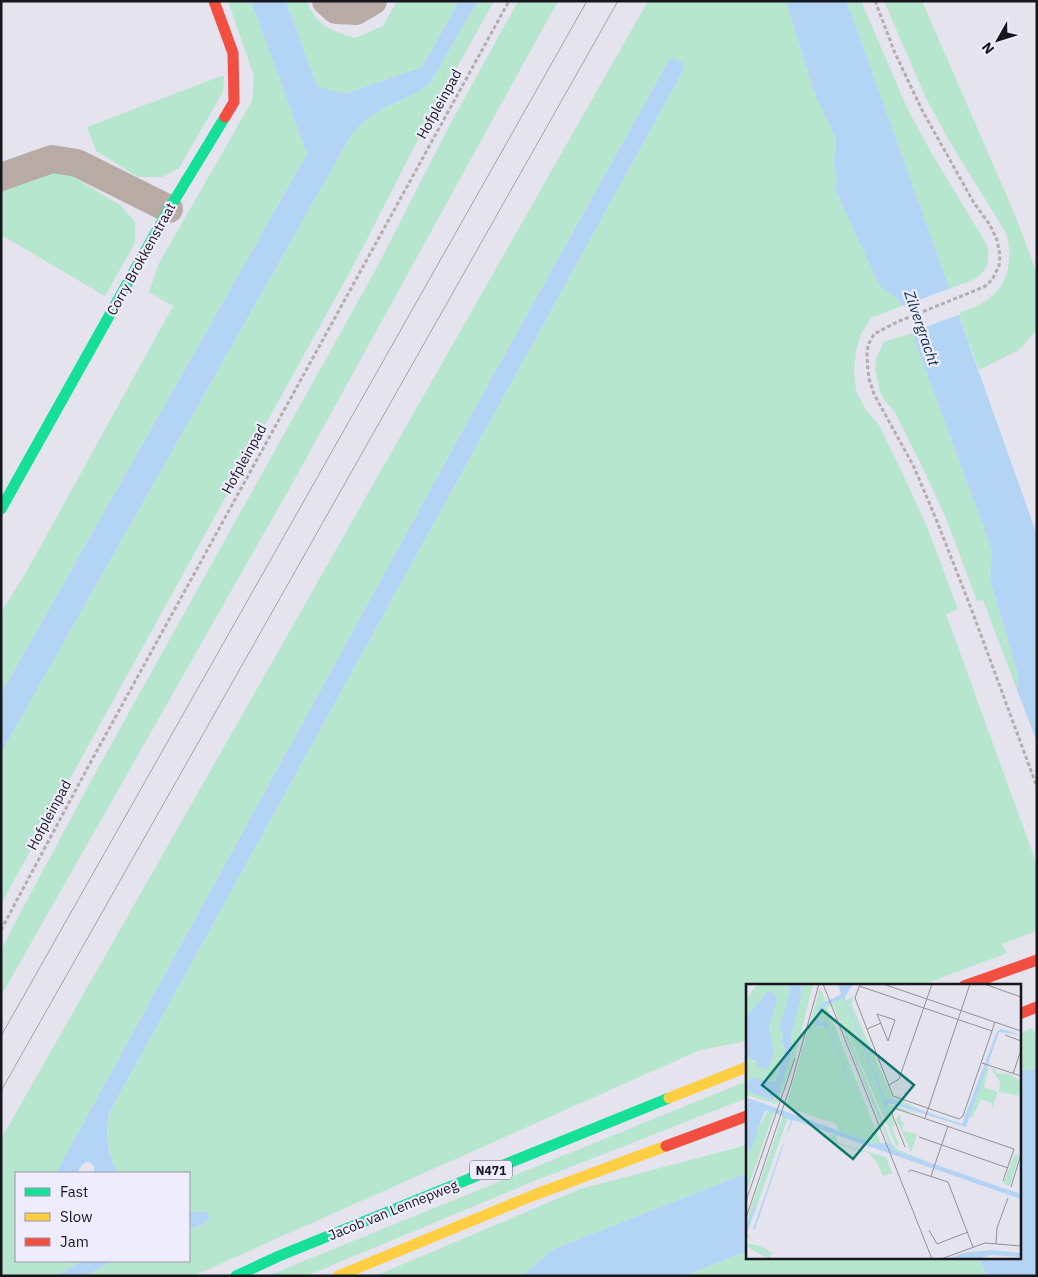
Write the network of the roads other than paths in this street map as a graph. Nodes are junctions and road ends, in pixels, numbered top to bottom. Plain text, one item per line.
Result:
1 (214, 1) edge
2 (326, 1) edge
3 (373, 1) edge
4 (1, 177) edge
5 (169, 209) junction
6 (1, 509) edge
7 (1037, 960) edge
8 (970, 984) edge
9 (1037, 1008) edge
10 (1020, 1014) edge
11 (746, 1067) edge
12 (746, 1116) edge
13 (236, 1276) edge
14 (338, 1276) edge

1 - 5 main road, Corry Brokkenstraat
2 - 3 street
4 - 5 street
5 - 6 main road, Corry Brokkenstraat
7 - 8 main road
9 - 10 main road
11 - 13 main road, Jacob van Lennepweg / N471
12 - 14 main road

